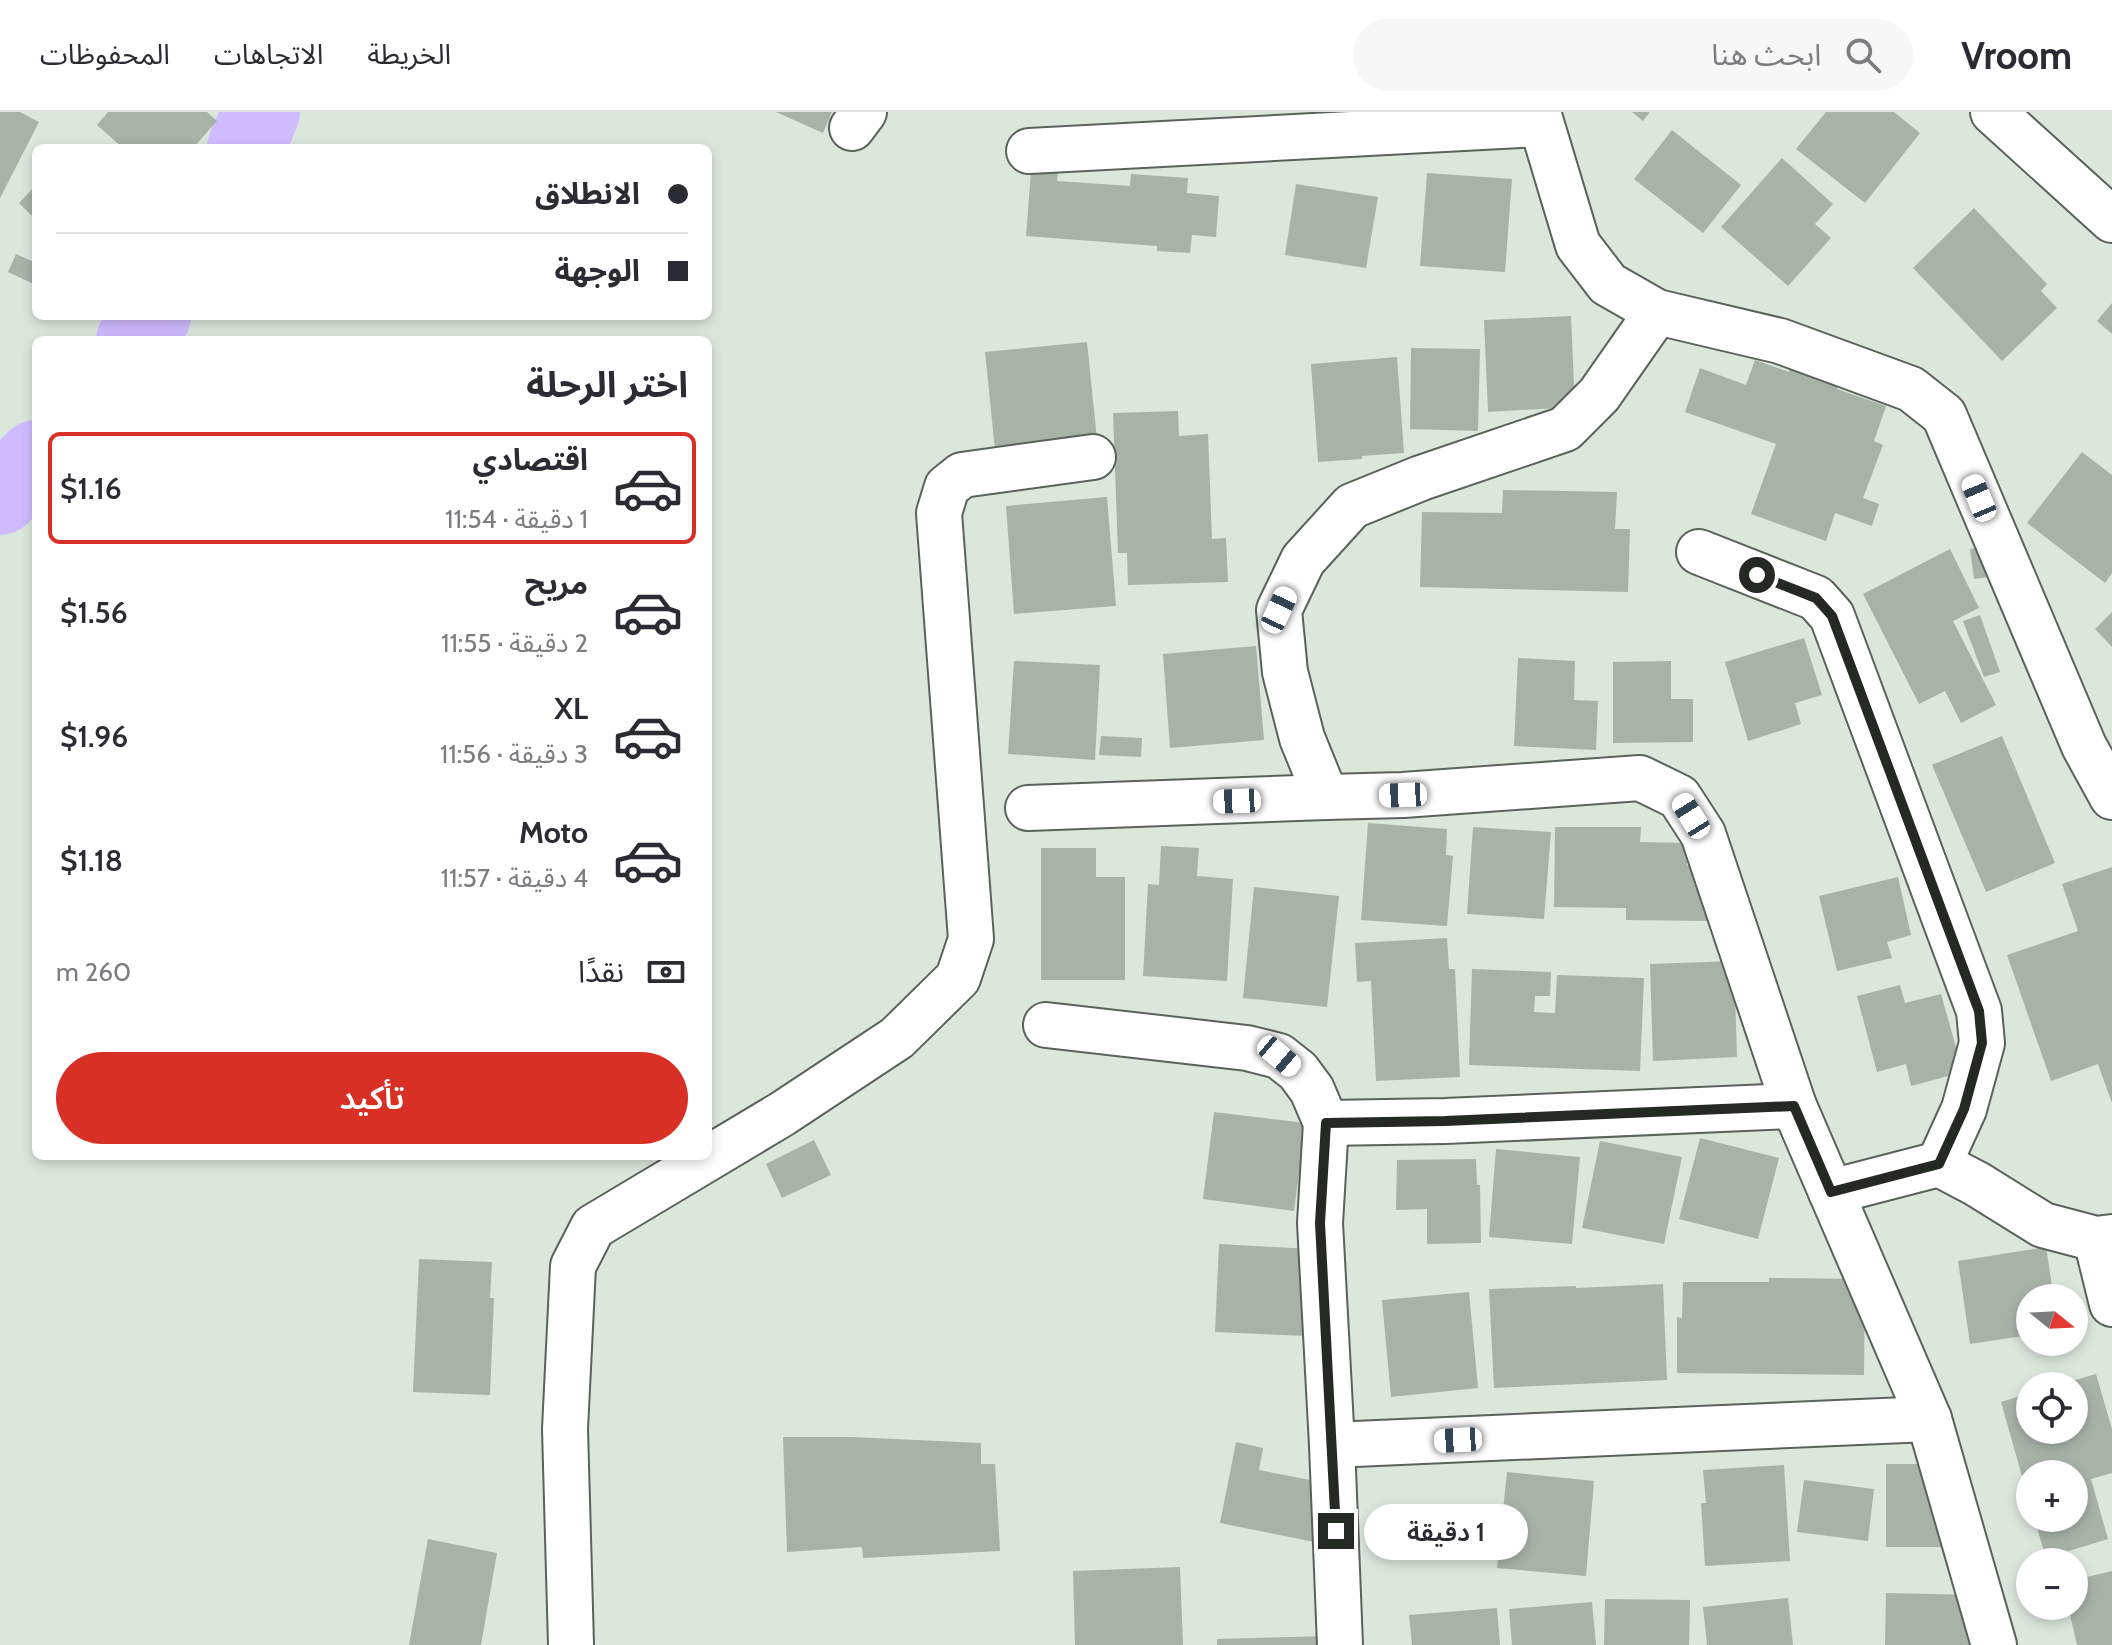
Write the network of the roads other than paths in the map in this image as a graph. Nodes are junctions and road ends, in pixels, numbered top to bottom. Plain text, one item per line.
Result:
1 (1993, 112) edge
2 (1539, 118) edge
3 (1305, 124) edge
4 (1029, 151) dead end
5 (2112, 220) edge
6 (1657, 312) junction
7 (1093, 457) dead end
8 (1699, 552) dead end
9 (1326, 797) junction
10 (2112, 797) edge
11 (1028, 808) dead end
12 (1046, 1025) dead end
13 (1794, 1106) junction
14 (1326, 1123) junction
15 (712, 1156) edge
16 (705, 1160) edge
17 (1939, 1164) junction
18 (1831, 1192) junction
19 (2104, 1238) edge
20 (2112, 1304) edge
21 (1929, 1419) junction
22 (1332, 1445) junction
23 (571, 1645) edge
24 (1340, 1645) edge
25 (1994, 1645) edge

1 - 5 street
2 - 3 street
2 - 6 street
3 - 4 street
6 - 9 street
6 - 10 street
7 - 15 street
8 - 17 street
9 - 11 street
9 - 13 street
12 - 14 street
13 - 14 street
13 - 18 street
14 - 22 street
16 - 23 street
17 - 18 street
17 - 19 street
18 - 21 street
19 - 20 street
21 - 22 street
21 - 25 street
22 - 24 street

